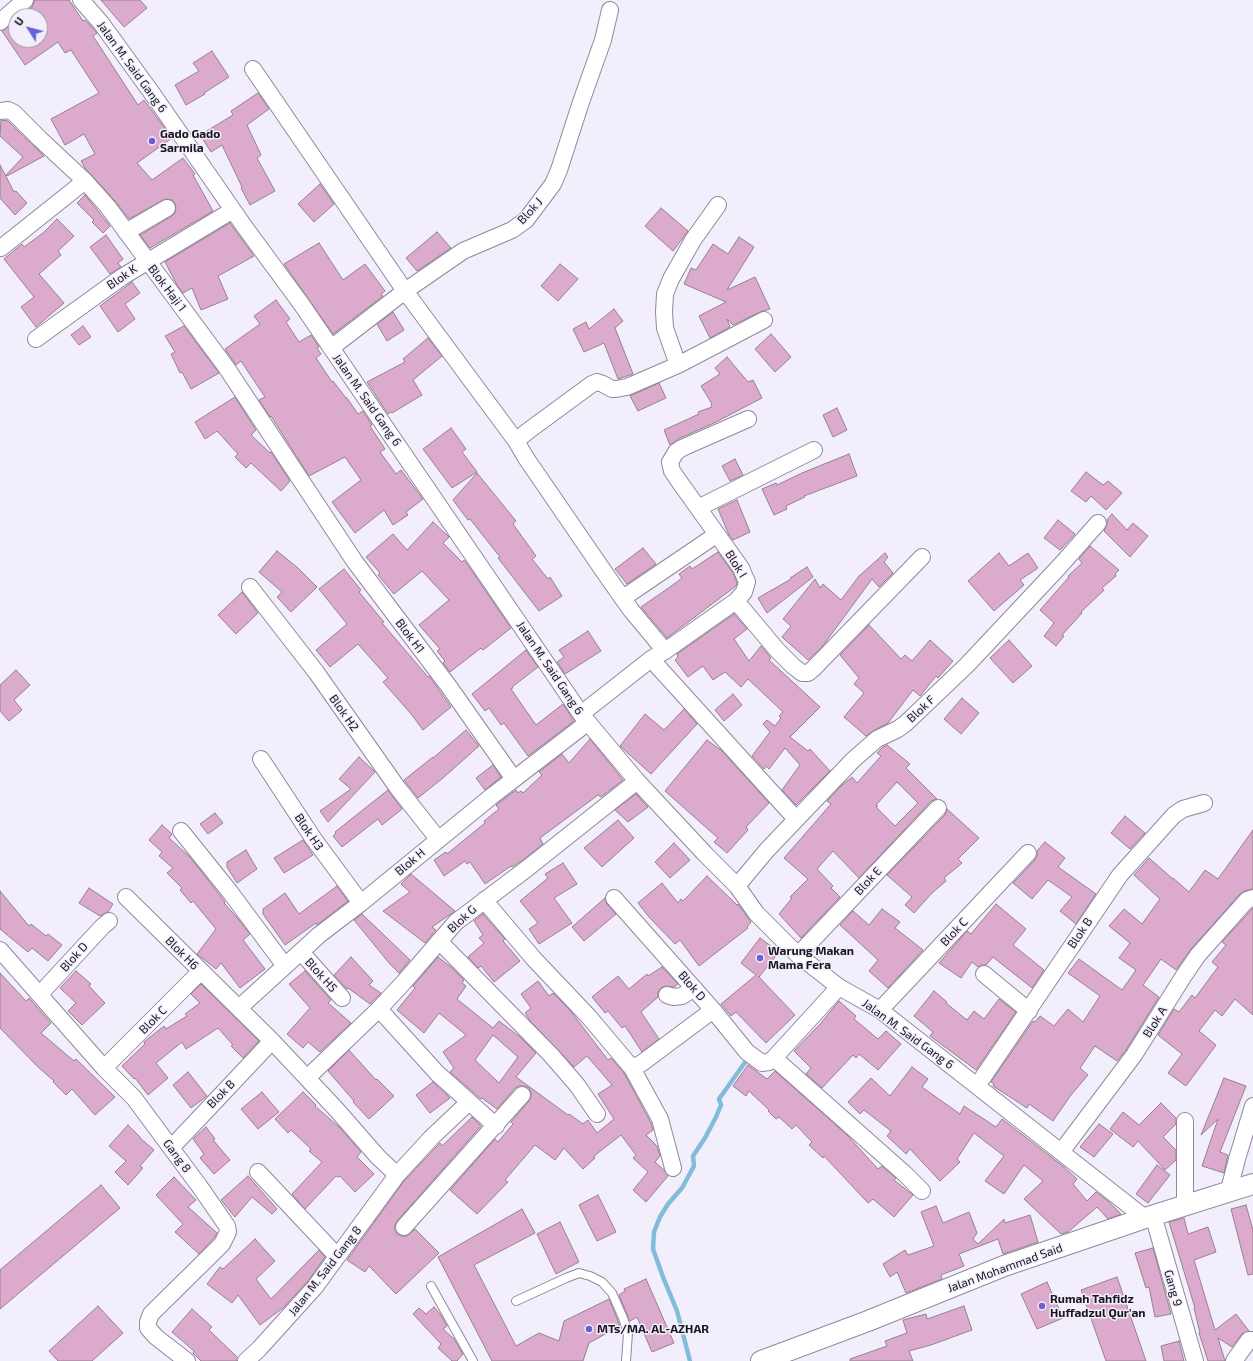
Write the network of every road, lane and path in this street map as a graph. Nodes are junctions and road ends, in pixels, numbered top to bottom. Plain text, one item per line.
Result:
1 (25, 0) edge
2 (81, 0) edge
3 (610, 10) dead end
4 (0, 22) edge
5 (253, 69) dead end
6 (0, 111) edge
7 (85, 181) junction
8 (718, 205) dead end
9 (167, 208) dead end
10 (233, 210) junction
11 (126, 232) junction
12 (1, 248) edge
13 (147, 260) junction
14 (405, 291) junction
15 (764, 320) dead end
16 (36, 340) dead end
17 (331, 348) junction
18 (678, 365) junction
19 (748, 419) dead end
20 (516, 441) junction
21 (814, 450) dead end
22 (308, 492) joint
23 (698, 508) junction
24 (1098, 523) dead end
25 (716, 535) junction
26 (922, 557) dead end
27 (250, 587) dead end
28 (623, 598) junction
29 (736, 601) junction
30 (665, 651) junction
31 (651, 659) junction
32 (584, 718) junction
33 (261, 759) dead end
34 (514, 779) junction
35 (637, 781) junction
36 (1204, 803) dead end
37 (938, 808) dead end
38 (796, 820) junction
39 (181, 831) dead end
40 (438, 839) junction
41 (1028, 853) dead end
42 (737, 886) junction
43 (126, 898) dead end
44 (614, 898) dead end
45 (1253, 898) edge
46 (484, 900) junction
47 (361, 902) junction
48 (109, 921) dead end
49 (439, 941) junction
50 (0, 950) edge
51 (300, 952) junction
52 (798, 955) junction
53 (285, 966) junction
54 (201, 971) junction
55 (984, 974) dead end
56 (839, 986) junction
57 (694, 988) junction
58 (40, 994) junction
59 (667, 995) dead end
60 (342, 998) dead end
61 (239, 1008) junction
62 (379, 1009) junction
63 (713, 1010) junction
64 (880, 1010) junction
65 (1028, 1011) junction
66 (272, 1041) junction
67 (768, 1061) junction
68 (104, 1068) junction
69 (632, 1068) junction
70 (307, 1078) junction
71 (977, 1086) junction
72 (522, 1095) dead end
73 (469, 1102) junction
74 (1253, 1106) edge
75 (597, 1114) dead end
76 (1185, 1121) dead end
77 (496, 1126) junction
78 (171, 1148) junction
79 (1061, 1152) junction
80 (673, 1168) dead end
81 (258, 1172) dead end
82 (397, 1175) junction
83 (1253, 1184) edge
84 (1229, 1190) junction
85 (922, 1191) dead end
86 (1185, 1205) junction
87 (1149, 1217) junction
88 (404, 1227) dead end
89 (337, 1256) junction
90 (431, 1286) dead end
91 (516, 1301) dead end
92 (1253, 1340) edge
93 (187, 1361) edge
94 (246, 1361) edge
95 (473, 1361) edge
96 (626, 1361) edge
97 (761, 1361) edge
98 (1195, 1361) edge
99 (1234, 1361) edge

1 - 4 street
2 - 10 street, Jalan M. Said Gang 6
3 - 14 street, Blok J
5 - 14 street
6 - 7 street, Blok Haji 1
7 - 11 street, Blok Haji 1
7 - 12 street
8 - 18 street
9 - 11 street
10 - 13 street, Blok K
10 - 17 street, Jalan M. Said Gang 6
11 - 13 street, Blok Haji 1
13 - 16 street, Blok K
13 - 22 street, Blok Haji 1
14 - 17 street, Blok J
14 - 20 street
15 - 18 street
17 - 32 street, Jalan M. Said Gang 6
18 - 20 street
19 - 23 street, Blok I
20 - 28 street
21 - 23 street
22 - 34 street, Blok H1
23 - 25 street, Blok I
24 - 38 street, Blok F
25 - 28 street
25 - 29 street, Blok I
26 - 29 street
27 - 40 street, Blok H2
28 - 30 street
29 - 30 street, Blok I
30 - 31 street, Blok I
31 - 32 street, Blok I
31 - 38 street
32 - 34 street, Blok H
32 - 35 street, Jalan M. Said Gang 6
33 - 47 street, Blok H3
34 - 40 street, Blok H
35 - 42 street, Jalan M. Said Gang 6
35 - 46 street, Blok G
36 - 65 street, Blok B
37 - 52 street, Blok E
38 - 42 street, Blok F
39 - 53 street
40 - 47 street, Blok H
41 - 64 street, Blok C
42 - 52 street, Jalan M. Said Gang 6
43 - 54 street, Blok H6
44 - 57 street, Blok D
45 - 79 street, Blok A
46 - 49 street, Blok G
46 - 69 street
47 - 51 street, Blok H
48 - 58 street, Blok D
49 - 62 street, Blok G
49 - 75 street
50 - 58 street, Gang 8
51 - 53 street, Blok H
51 - 60 street, Blok H5
52 - 56 street, Jalan M. Said Gang 6
53 - 61 street, Blok H
54 - 61 street, Blok H6
54 - 68 street, Blok C
55 - 65 street
56 - 64 street, Jalan M. Said Gang 6
56 - 67 street
57 - 59 street
57 - 63 street, Blok D
58 - 68 street, Gang 8
61 - 66 street, Blok H6
62 - 70 street, Blok G
62 - 73 street
63 - 67 street, Blok D
63 - 69 street
64 - 71 street, Jalan M. Said Gang 6
65 - 71 street, Blok B
66 - 70 street, Blok H6
66 - 78 street, Blok B
67 - 85 street, Blok D
68 - 78 street, Gang 8
69 - 80 street
70 - 82 street, Blok H6
71 - 79 street, Jalan M. Said Gang 6
72 - 77 street
73 - 77 street
73 - 82 street, Jalan M. Said Gang 8
74 - 84 street
76 - 86 street
77 - 88 street
78 - 93 street, Gang 8
79 - 87 street, Jalan M. Said Gang 6
81 - 89 street
82 - 89 street, Jalan M. Said Gang 8
83 - 84 street, Jalan Mohammad Said
84 - 86 street, Jalan Mohammad Said
86 - 87 street, Jalan Mohammad Said
87 - 97 street, Jalan Mohammad Said
87 - 98 street, Gang 9
89 - 94 street, Jalan M. Said Gang 8
90 - 95 lane
91 - 96 lane
92 - 99 street

